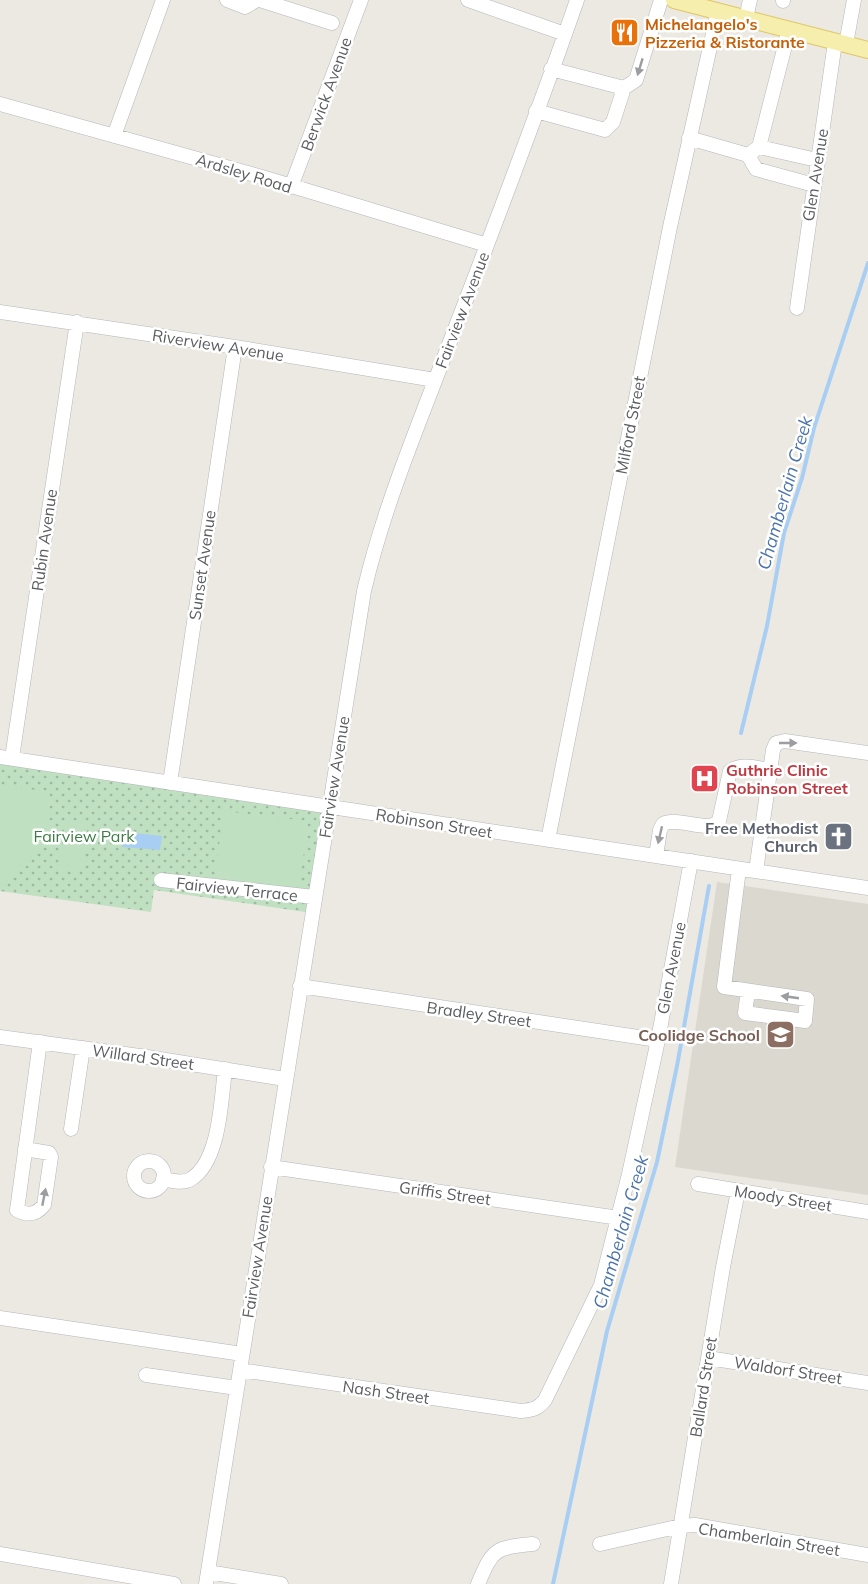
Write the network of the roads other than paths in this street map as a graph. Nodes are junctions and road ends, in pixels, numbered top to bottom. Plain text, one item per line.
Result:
1 (227, 0) edge
2 (258, 0) edge
3 (361, 0) edge
4 (468, 0) edge
5 (577, 0) edge
6 (661, 0) edge
7 (674, 0) edge
8 (750, 0) edge
9 (854, 0) edge
10 (160, 1) edge
11 (485, 3) edge
12 (718, 11) junction
13 (746, 18) junction
14 (332, 23) dead end
15 (789, 30) junction
16 (565, 34) junction
17 (840, 43) junction
18 (868, 50) edge
19 (551, 69) junction
20 (624, 88) junction
21 (0, 104) edge
22 (536, 111) junction
23 (114, 136) junction
24 (689, 138) junction
25 (754, 151) junction
26 (818, 160) junction
27 (814, 185) junction
28 (291, 187) junction
29 (487, 245) junction
30 (797, 308) dead end
31 (0, 312) edge
32 (77, 322) junction
33 (235, 347) junction
34 (435, 380) junction
35 (868, 753) edge
36 (6, 758) edge
37 (770, 770) junction
38 (170, 783) junction
39 (329, 807) junction
40 (548, 840) junction
41 (656, 856) junction
42 (692, 861) junction
43 (739, 869) junction
44 (756, 871) junction
45 (161, 880) dead end
46 (868, 888) edge
47 (314, 897) junction
48 (300, 986) junction
49 (748, 991) dead end
50 (0, 1037) edge
51 (658, 1040) junction
52 (40, 1042) junction
53 (83, 1048) junction
54 (225, 1069) junction
55 (285, 1079) junction
56 (71, 1129) dead end
57 (25, 1149) dead end
58 (272, 1167) junction
59 (163, 1179) dead end
60 (698, 1184) dead end
61 (738, 1191) junction
62 (868, 1212) edge
63 (619, 1218) junction
64 (0, 1318) edge
65 (242, 1354) junction
66 (708, 1358) junction
67 (240, 1370) junction
68 (146, 1375) dead end
69 (868, 1383) edge
70 (237, 1388) junction
71 (533, 1410) joint
72 (681, 1526) junction
73 (533, 1544) dead end
74 (600, 1544) dead end
75 (0, 1554) edge
76 (868, 1555) edge
77 (207, 1578) edge
78 (174, 1584) edge
79 (281, 1584) edge
80 (478, 1584) edge
81 (671, 1584) edge

1 - 2 street
2 - 14 street
3 - 28 street, Berwick Avenue
4 - 11 street
5 - 16 street, Fairview Avenue
6 -> 20 street
7 - 12 main road
8 - 13 street
9 - 17 street, Glen Avenue
10 - 23 street
11 - 16 street
12 - 13 main road
12 - 24 street, Milford Street
13 - 15 main road
15 - 17 main road
15 - 25 street
16 - 19 street, Fairview Avenue
17 - 18 main road
17 - 26 street, Glen Avenue
19 - 20 street
19 - 22 street, Fairview Avenue
20 - 22 street
21 - 23 street, Ardsley Road
22 - 29 street, Fairview Avenue
23 - 28 street, Ardsley Road
24 - 25 street
24 - 40 street, Milford Street
25 - 26 street
25 - 27 street
26 - 27 street, Glen Avenue
27 - 30 street, Glen Avenue
28 - 29 street, Ardsley Road
29 - 34 street, Fairview Avenue
31 - 32 street, Riverview Avenue
32 - 33 street, Riverview Avenue
32 - 36 street, Rubin Avenue
33 - 34 street, Riverview Avenue
33 - 38 street, Sunset Avenue
34 - 39 street, Fairview Avenue
37 -> 35 street
36 - 38 street, Robinson Street
37 -> 41 street
37 - 44 street
38 - 39 street, Robinson Street
39 - 40 street, Robinson Street
39 - 47 street, Fairview Avenue
40 - 41 street, Robinson Street
41 - 42 street, Robinson Street
42 - 43 street, Robinson Street
42 - 51 street, Glen Avenue
43 - 44 street, Robinson Street
43 - 49 street
44 - 46 street, Robinson Street
45 - 47 street, Fairview Terrace
47 - 48 street, Fairview Avenue
48 - 51 street, Bradley Street
48 - 55 street, Fairview Avenue
50 - 52 street, Willard Street
51 - 63 street, Glen Avenue
52 - 53 street, Willard Street
52 - 57 street
53 - 54 street, Willard Street
53 - 56 street
54 - 55 street, Willard Street
54 - 59 street
55 - 58 street, Fairview Avenue
58 - 63 street, Griffis Street
58 - 65 street, Fairview Avenue
60 - 61 street, Moody Street
61 - 62 street, Moody Street
61 - 66 street, Ballard Street
63 - 71 street, Glen Avenue
64 - 65 street
65 - 67 street, Fairview Avenue
66 - 69 street, Waldorf Street
66 - 72 street, Ballard Street
67 - 70 street, Fairview Avenue
67 - 71 street, Nash Street
68 - 70 street
70 - 77 street, Fairview Avenue
72 - 74 street, Chamberlain Street
72 - 76 street, Chamberlain Street
72 - 81 street, Ballard Street
73 - 80 street
75 - 78 street
77 - 79 street

